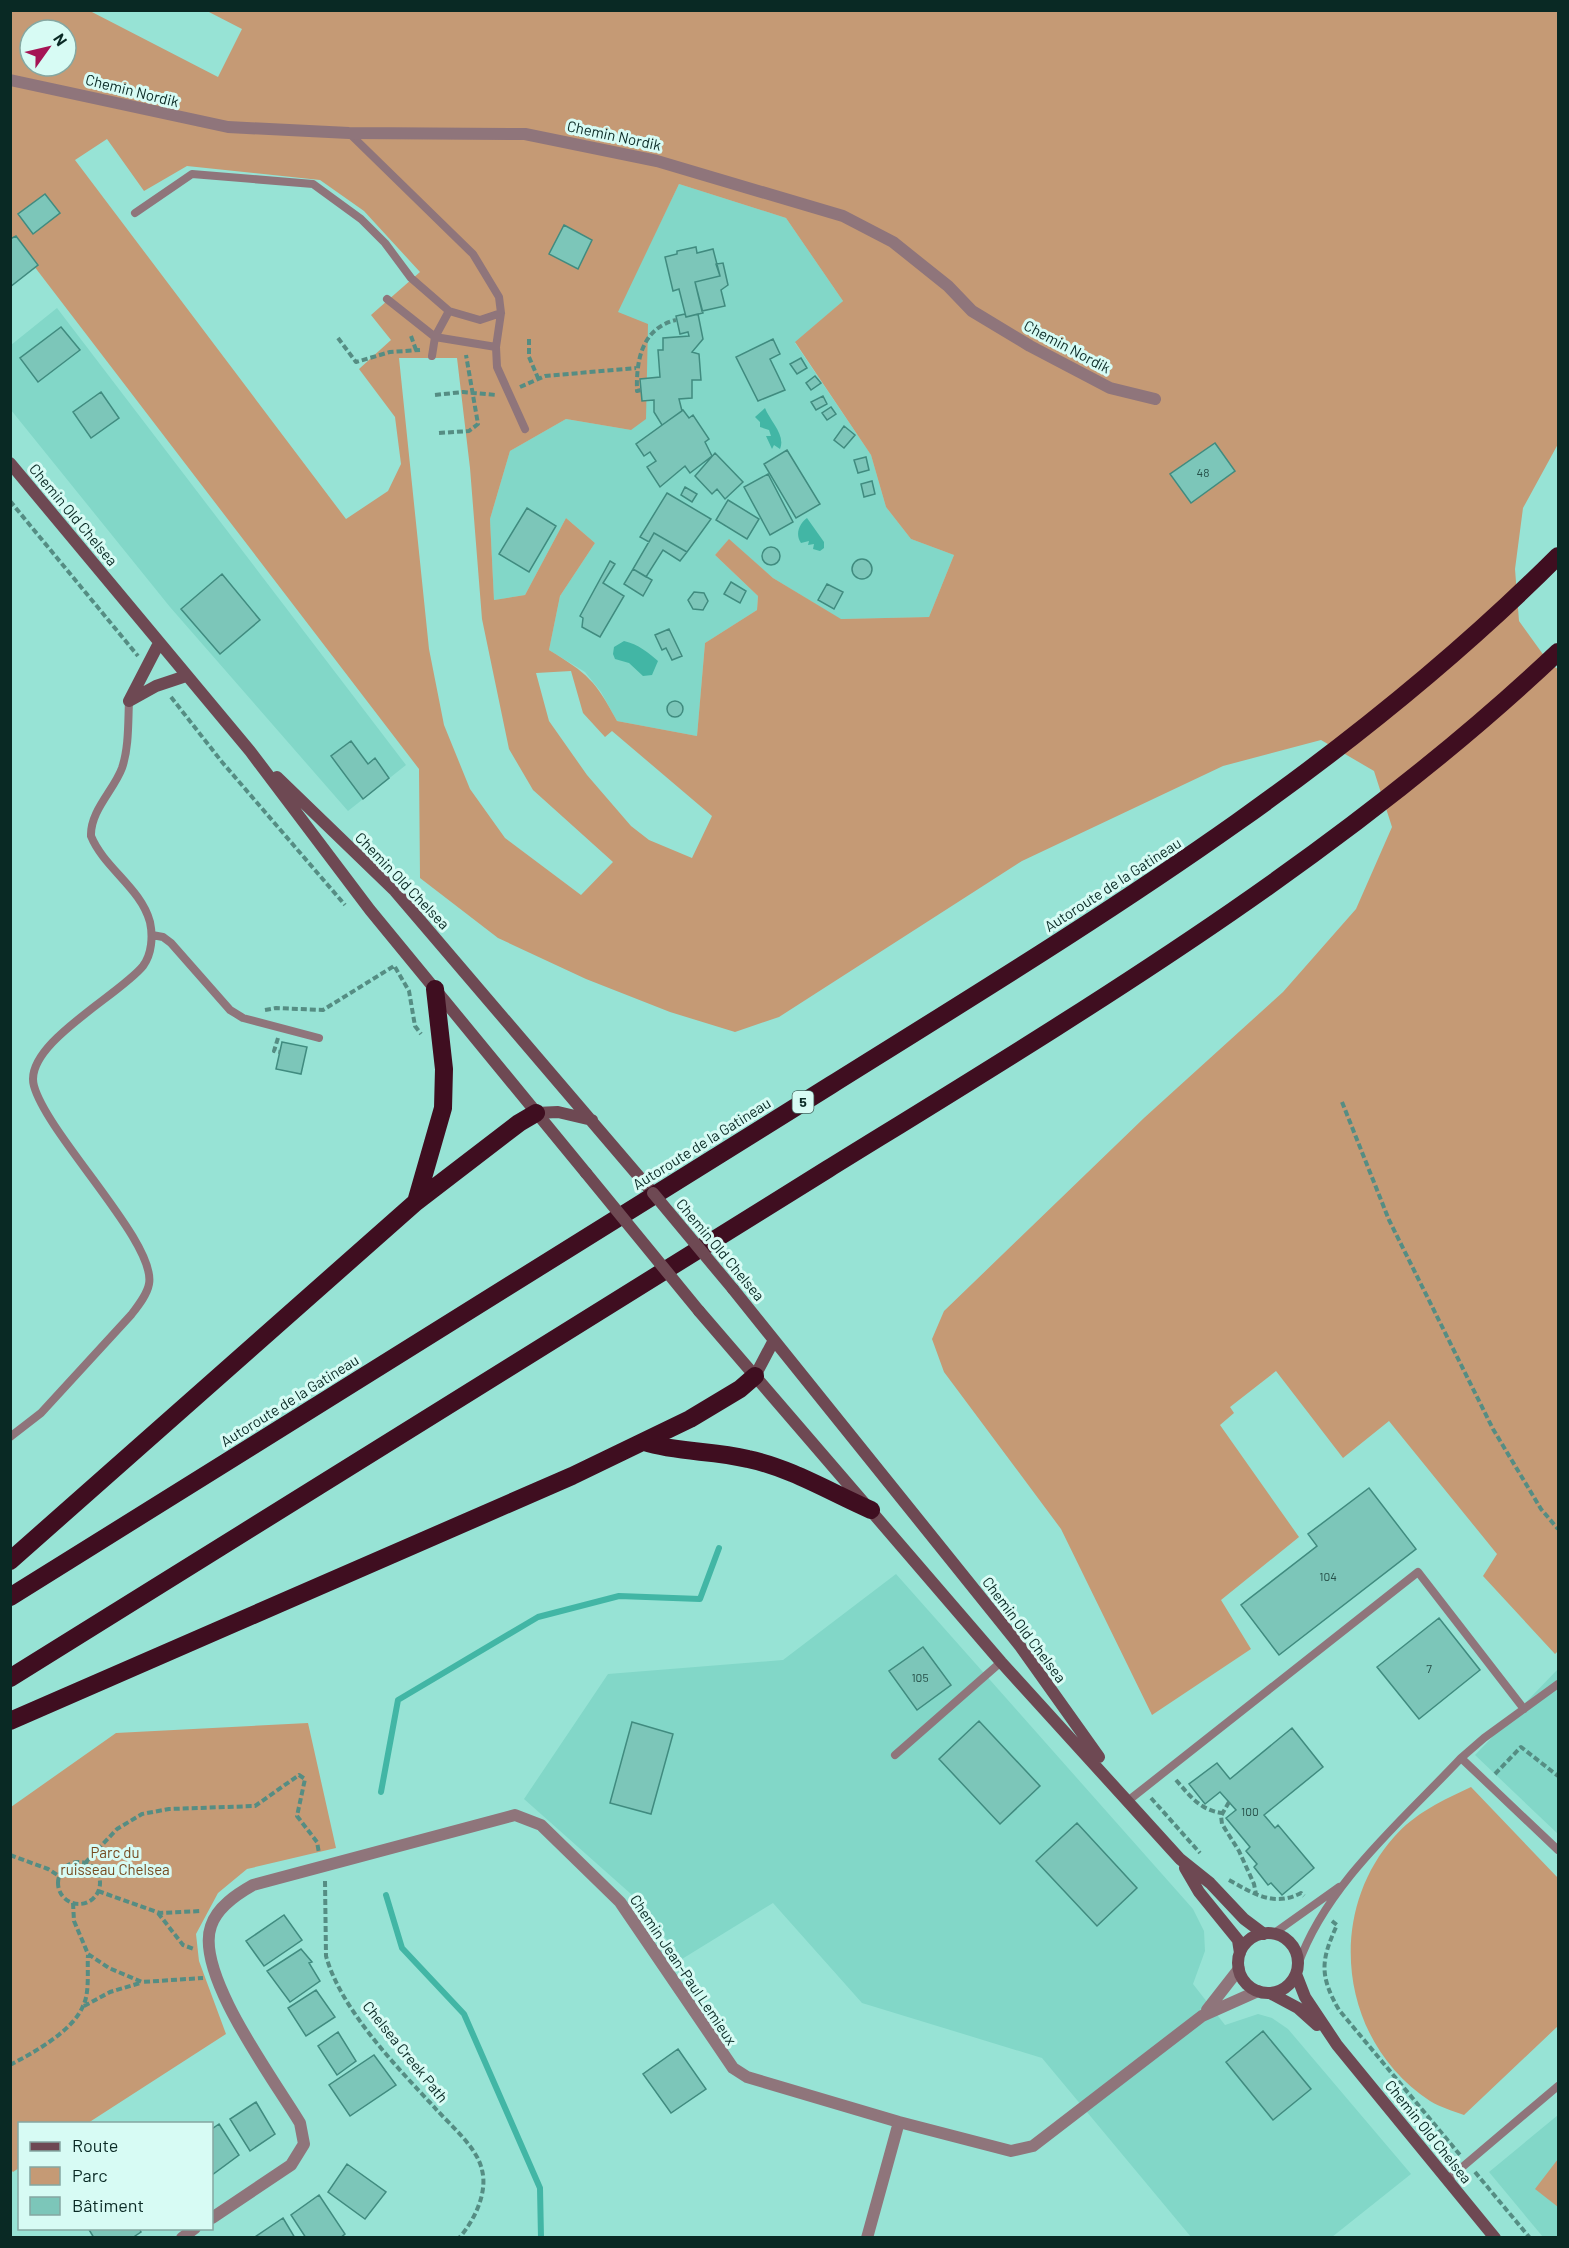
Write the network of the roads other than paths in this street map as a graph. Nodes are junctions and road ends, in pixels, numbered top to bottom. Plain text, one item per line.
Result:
1 (10, 80) edge
2 (349, 133) junction
3 (135, 213) dead end
4 (387, 299) dead end
5 (448, 310) junction
6 (501, 313) junction
7 (435, 337) junction
8 (496, 347) junction
9 (433, 353) road end
10 (1155, 399) dead end
11 (525, 429) dead end
12 (10, 463) edge
13 (1558, 556) edge
14 (159, 643) junction
15 (1558, 652) edge
16 (186, 676) junction
17 (129, 701) junction
18 (250, 751) junction
19 (152, 935) junction
20 (435, 989) junction
21 (319, 1038) dead end
22 (536, 1113) junction
23 (592, 1120) junction
24 (416, 1202) junction
25 (774, 1340) junction
26 (755, 1376) junction
27 (10, 1437) edge
28 (644, 1442) junction
29 (871, 1510) junction
30 (10, 1561) edge
31 (10, 1597) edge
32 (1001, 1662) junction
33 (10, 1678) edge
34 (1558, 1684) edge
35 (1524, 1708) junction
36 (10, 1721) edge
37 (895, 1755) dead end
38 (1461, 1758) junction
39 (1129, 1800) junction
40 (1558, 1850) edge
41 (1180, 1859) junction
42 (1342, 1885) junction
43 (1268, 1934) junction
44 (1240, 1953) junction
45 (1239, 1969) junction
46 (1297, 1969) junction
47 (1264, 1992) junction
48 (1202, 2016) junction
49 (1338, 2045) junction
50 (1558, 2086) edge
51 (900, 2122) junction
52 (1447, 2180) junction
53 (213, 2217) edge
54 (867, 2238) edge
55 (1495, 2238) edge

1 - 2 street, Chemin Nordik
2 - 6 lane
2 - 10 street, Chemin Nordik
3 - 5 lane
4 - 7 lane
5 - 6 lane
5 - 7 lane
6 - 8 lane
7 - 8 lane
7 - 9 lane
8 - 11 lane
12 - 14 street, Chemin Old Chelsea
13 - 31 highway, Autoroute de la Gatineau / 5
14 - 16 street, Chemin Old Chelsea
14 - 17 street
15 - 33 highway
16 - 17 street
16 - 18 street, Chemin Old Chelsea
17 - 19 lane
18 - 20 street, Chemin Old Chelsea
18 - 23 street, Chemin Old Chelsea
19 - 21 lane
19 - 27 lane
20 - 22 street, Chemin Old Chelsea
20 - 24 highway
22 - 23 street
22 - 24 highway
22 - 26 street, Chemin Old Chelsea, bridge
23 - 25 street, Chemin Old Chelsea, bridge
24 - 30 highway
25 - 26 street
25 - 39 street, Chemin Old Chelsea
26 - 28 highway
26 - 29 street, Chemin Old Chelsea
28 - 29 highway
28 - 36 highway
29 - 32 street, Chemin Old Chelsea
32 - 37 lane
32 - 39 street, Chemin Old Chelsea
34 - 35 lane
35 - 38 lane
35 - 39 lane
38 - 40 lane
38 - 42 lane
39 - 41 street, Chemin Old Chelsea
41 - 43 street, Chemin Old Chelsea
41 - 44 street, Chemin Old Chelsea
42 - 43 lane
42 - 46 lane
43 - 44 street
43 - 46 street
44 - 45 street
45 - 47 street
45 - 48 street, Chemin Jean-Paul Lemieux
46 - 47 street
46 - 49 street, Chemin Old Chelsea
47 - 48 street, Chemin Jean-Paul Lemieux
47 - 49 street, Chemin Old Chelsea
48 - 51 street, Chemin Jean-Paul Lemieux
49 - 52 street, Chemin Old Chelsea
50 - 52 lane
51 - 53 street, Chemin Jean-Paul Lemieux
51 - 54 street
52 - 55 street, Chemin Old Chelsea

